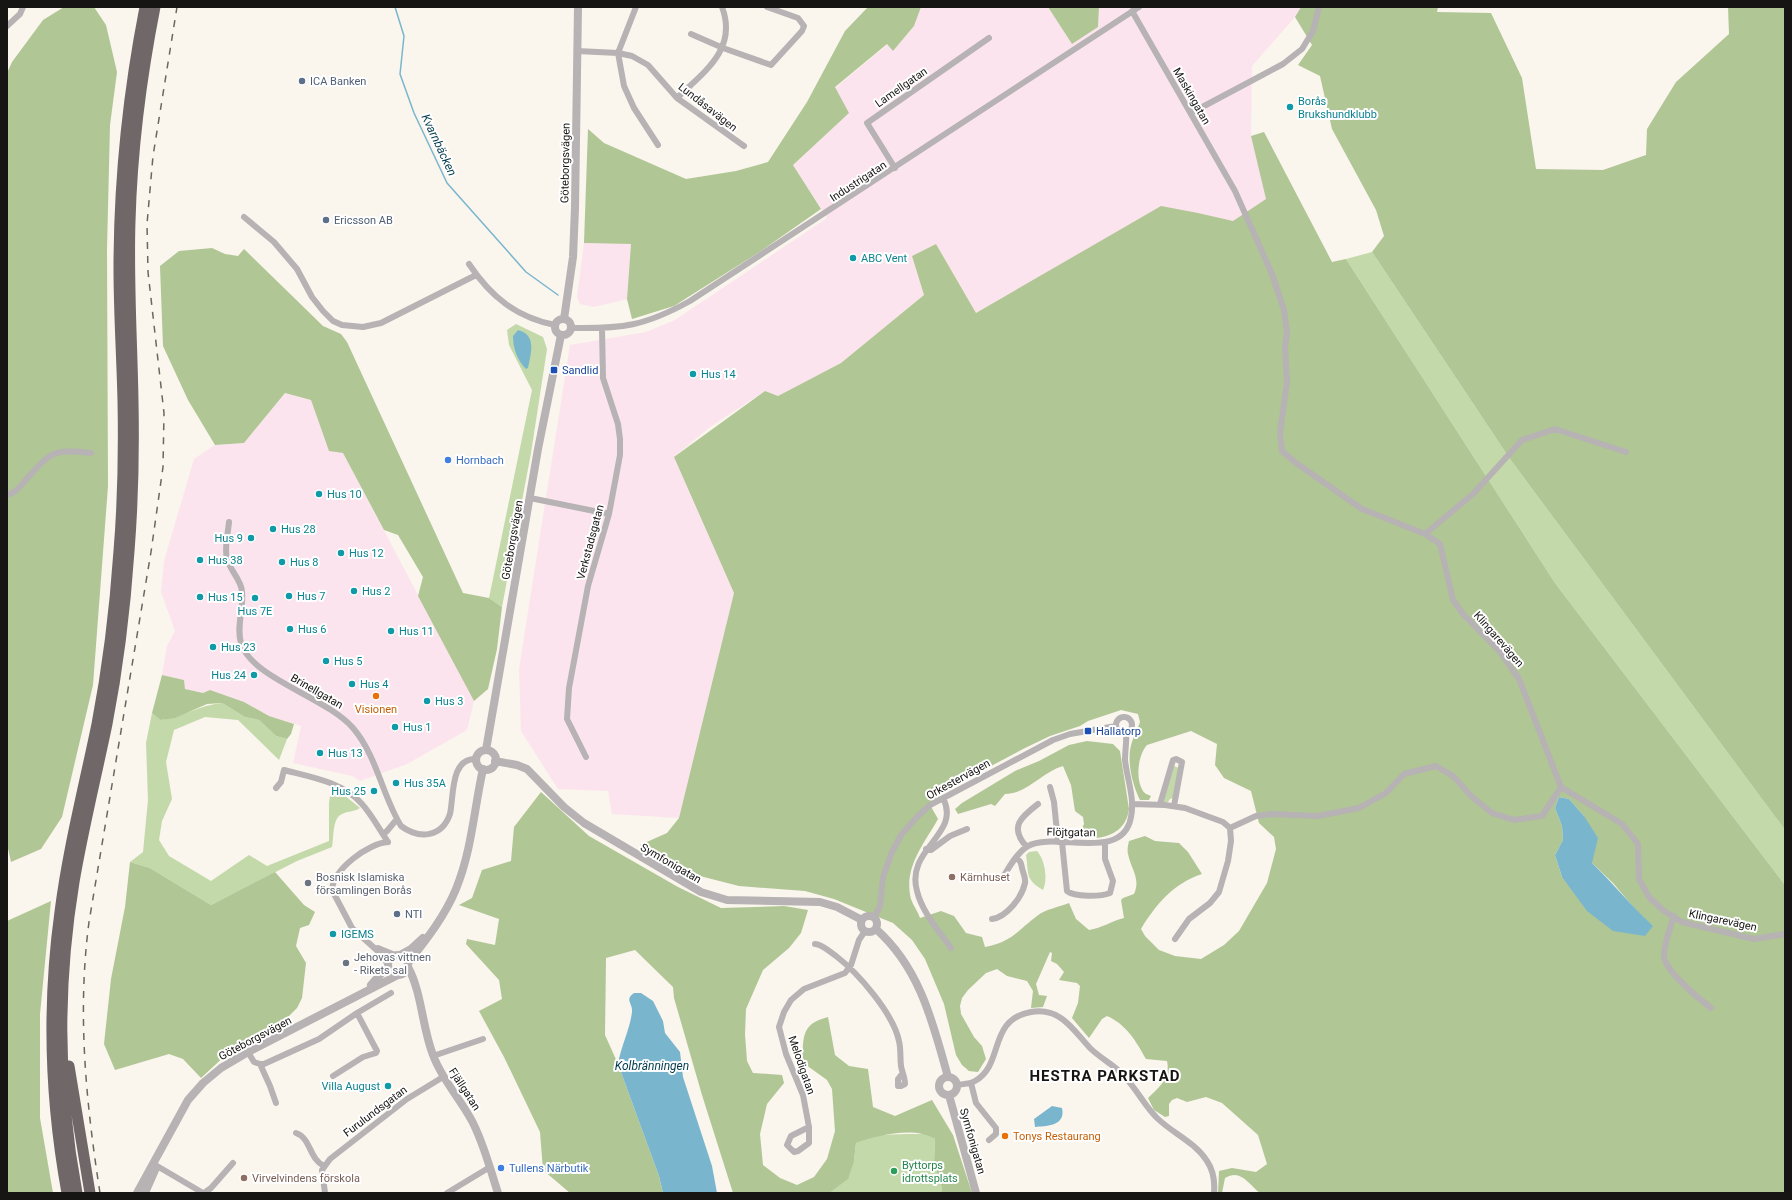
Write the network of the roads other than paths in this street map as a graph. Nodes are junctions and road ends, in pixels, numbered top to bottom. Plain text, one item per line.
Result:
1 (23, 7) edge
2 (145, 7) edge
3 (155, 7) edge
4 (578, 7) edge
5 (636, 7) edge
6 (722, 7) edge
7 (767, 7) edge
8 (1139, 7) edge
9 (1319, 7) edge
10 (1132, 11) junction
11 (7, 26) edge
12 (691, 34) dead end
13 (989, 38) dead end
14 (723, 48) junction
15 (578, 51) junction
16 (618, 53) junction
17 (677, 98) junction
18 (1191, 113) junction
19 (658, 144) dead end
20 (744, 146) dead end
21 (895, 168) junction
22 (244, 217) dead end
23 (469, 264) dead end
24 (476, 275) junction
25 (564, 319) junction
26 (555, 325) junction
27 (571, 328) junction
28 (602, 329) junction
29 (561, 335) junction
30 (91, 452) dead end
31 (1626, 452) dead end
32 (7, 495) edge
33 (530, 498) junction
34 (609, 514) junction
35 (229, 522) dead end
36 (1425, 534) junction
37 (1116, 726) junction
38 (1126, 732) junction
39 (486, 750) junction
40 (586, 757) dead end
41 (476, 759) junction
42 (495, 761) junction
43 (482, 769) junction
44 (1050, 786) dead end
45 (1561, 787) junction
46 (276, 788) dead end
47 (942, 798) junction
48 (1038, 804) dead end
49 (1132, 804) junction
50 (1160, 804) junction
51 (1174, 806) junction
52 (397, 819) junction
53 (1230, 828) junction
54 (967, 829) dead end
55 (382, 834) junction
56 (1060, 842) junction
57 (1105, 842) junction
58 (1026, 846) junction
59 (926, 849) junction
60 (1016, 858) junction
61 (1002, 879) dead end
62 (1674, 916) junction
63 (874, 918) junction
64 (992, 919) dead end
65 (862, 920) junction
66 (434, 928) junction
67 (876, 929) junction
68 (865, 931) junction
69 (1785, 934) edge
70 (1175, 939) dead end
71 (815, 944) dead end
72 (372, 946) junction
73 (951, 948) dead end
74 (398, 955) junction
75 (408, 965) junction
76 (388, 966) junction
77 (849, 967) junction
78 (399, 975) junction
79 (63, 982) junction
80 (368, 990) junction
81 (391, 993) dead end
82 (417, 997) junction
83 (1711, 1008) dead end
84 (357, 1012) junction
85 (483, 1039) dead end
86 (248, 1052) junction
87 (433, 1056) junction
88 (260, 1064) junction
89 (902, 1074) dead end
90 (333, 1076) dead end
91 (443, 1077) junction
92 (948, 1077) junction
93 (971, 1083) junction
94 (957, 1085) junction
95 (949, 1095) junction
96 (276, 1103) dead end
97 (809, 1126) junction
98 (296, 1133) dead end
99 (989, 1140) dead end
100 (162, 1149) junction
101 (233, 1163) dead end
102 (157, 1166) junction
103 (324, 1166) junction
104 (490, 1168) junction
105 (67, 1193) edge
106 (77, 1193) edge
107 (90, 1193) edge
108 (137, 1193) edge
109 (145, 1193) edge
110 (204, 1193) edge
111 (325, 1193) edge
112 (447, 1193) edge
113 (498, 1193) edge
114 (976, 1193) edge
115 (1214, 1193) edge

1 - 11 street
2 - 105 highway
3 - 79 highway
4 - 15 street, Göteborgsvägen
5 - 16 street
6 - 14 street
7 - 14 street
8 - 10 street, Industrigatan
9 - 18 street
10 - 18 street, Maskingatan
10 - 21 street, Industrigatan
12 - 14 street
13 - 21 street, Lamellgatan
14 - 17 street
15 - 16 street, Lundåsavägen
15 - 25 street, Göteborgsvägen
16 - 17 street, Lundåsavägen
16 - 19 street
17 - 20 street, Lundåsavägen
18 - 36 street, Maskingatan
21 - 28 street, Industrigatan
22 - 24 street
23 - 24 street
24 - 26 street
25 - 26 street
25 - 27 street
26 - 29 street
27 - 28 street, Industrigatan
27 - 29 street
28 - 34 street, Verkstadsgatan
29 - 33 street, Göteborgsvägen
30 - 32 street
31 - 36 street
33 - 34 street
33 - 39 street, Göteborgsvägen
34 - 40 street, Verkstadsgatan
35 - 52 street, Brinellgatan
36 - 45 street, Klingarevägen
37 - 38 street
37 - 38 street
37 - 47 street, Orkestervägen
38 - 49 street, Flöjtgatan
39 - 41 street
39 - 42 street
41 - 43 street
41 - 52 street, Brinellgatan
42 - 43 street
42 - 65 street, Symfonigatan
43 - 66 street
44 - 56 street
45 - 53 street
45 - 62 street, Klingarevägen
46 - 55 street
47 - 59 street
47 - 63 street, Orkestervägen
48 - 58 street
49 - 50 street
49 - 57 street, Flöjtgatan
50 - 51 street
50 - 51 street
51 - 53 street
52 - 55 street
53 - 70 street
54 - 59 street
55 - 72 street
56 - 57 street, Flöjtgatan
56 - 57 street
56 - 58 street, Flöjtgatan
58 - 60 street
59 - 73 street
60 - 61 street
60 - 64 street
62 - 69 street, Klingarevägen
62 - 83 street
63 - 65 street
63 - 67 street
65 - 68 street
66 - 74 street
66 - 75 street
67 - 68 street
67 - 92 street
68 - 77 street
71 - 77 street
72 - 74 street
72 - 76 street
74 - 75 street
74 - 76 street
75 - 78 street
75 - 82 street, Fjällgatan
76 - 78 street
76 - 80 street, Göteborgsvägen
77 - 89 street
77 - 97 street, Melodigatan
78 - 80 street, Göteborgsvägen
78 - 82 street, Fjällgatan
79 - 106 highway
79 - 107 highway
80 - 86 street, Göteborgsvägen
81 - 84 street
82 - 87 street, Fjällgatan
84 - 88 street
84 - 90 street
85 - 87 street
86 - 88 street
86 - 100 street, Göteborgsvägen
87 - 91 street, Fjällgatan
88 - 96 street
91 - 103 street, Furulundsgatan
91 - 104 street, Fjällgatan
92 - 94 street
92 - 95 street
93 - 94 street
93 - 99 street
93 - 115 street
94 - 95 street
95 - 114 street, Symfonigatan
97 - 97 street, Melodigatan
98 - 103 street
100 - 102 street, Göteborgsvägen
100 - 108 street, Göteborgsvägen
101 - 110 street
102 - 109 street, Göteborgsvägen
102 - 110 street
103 - 111 street
104 - 112 street
104 - 113 street, Fjällgatan

